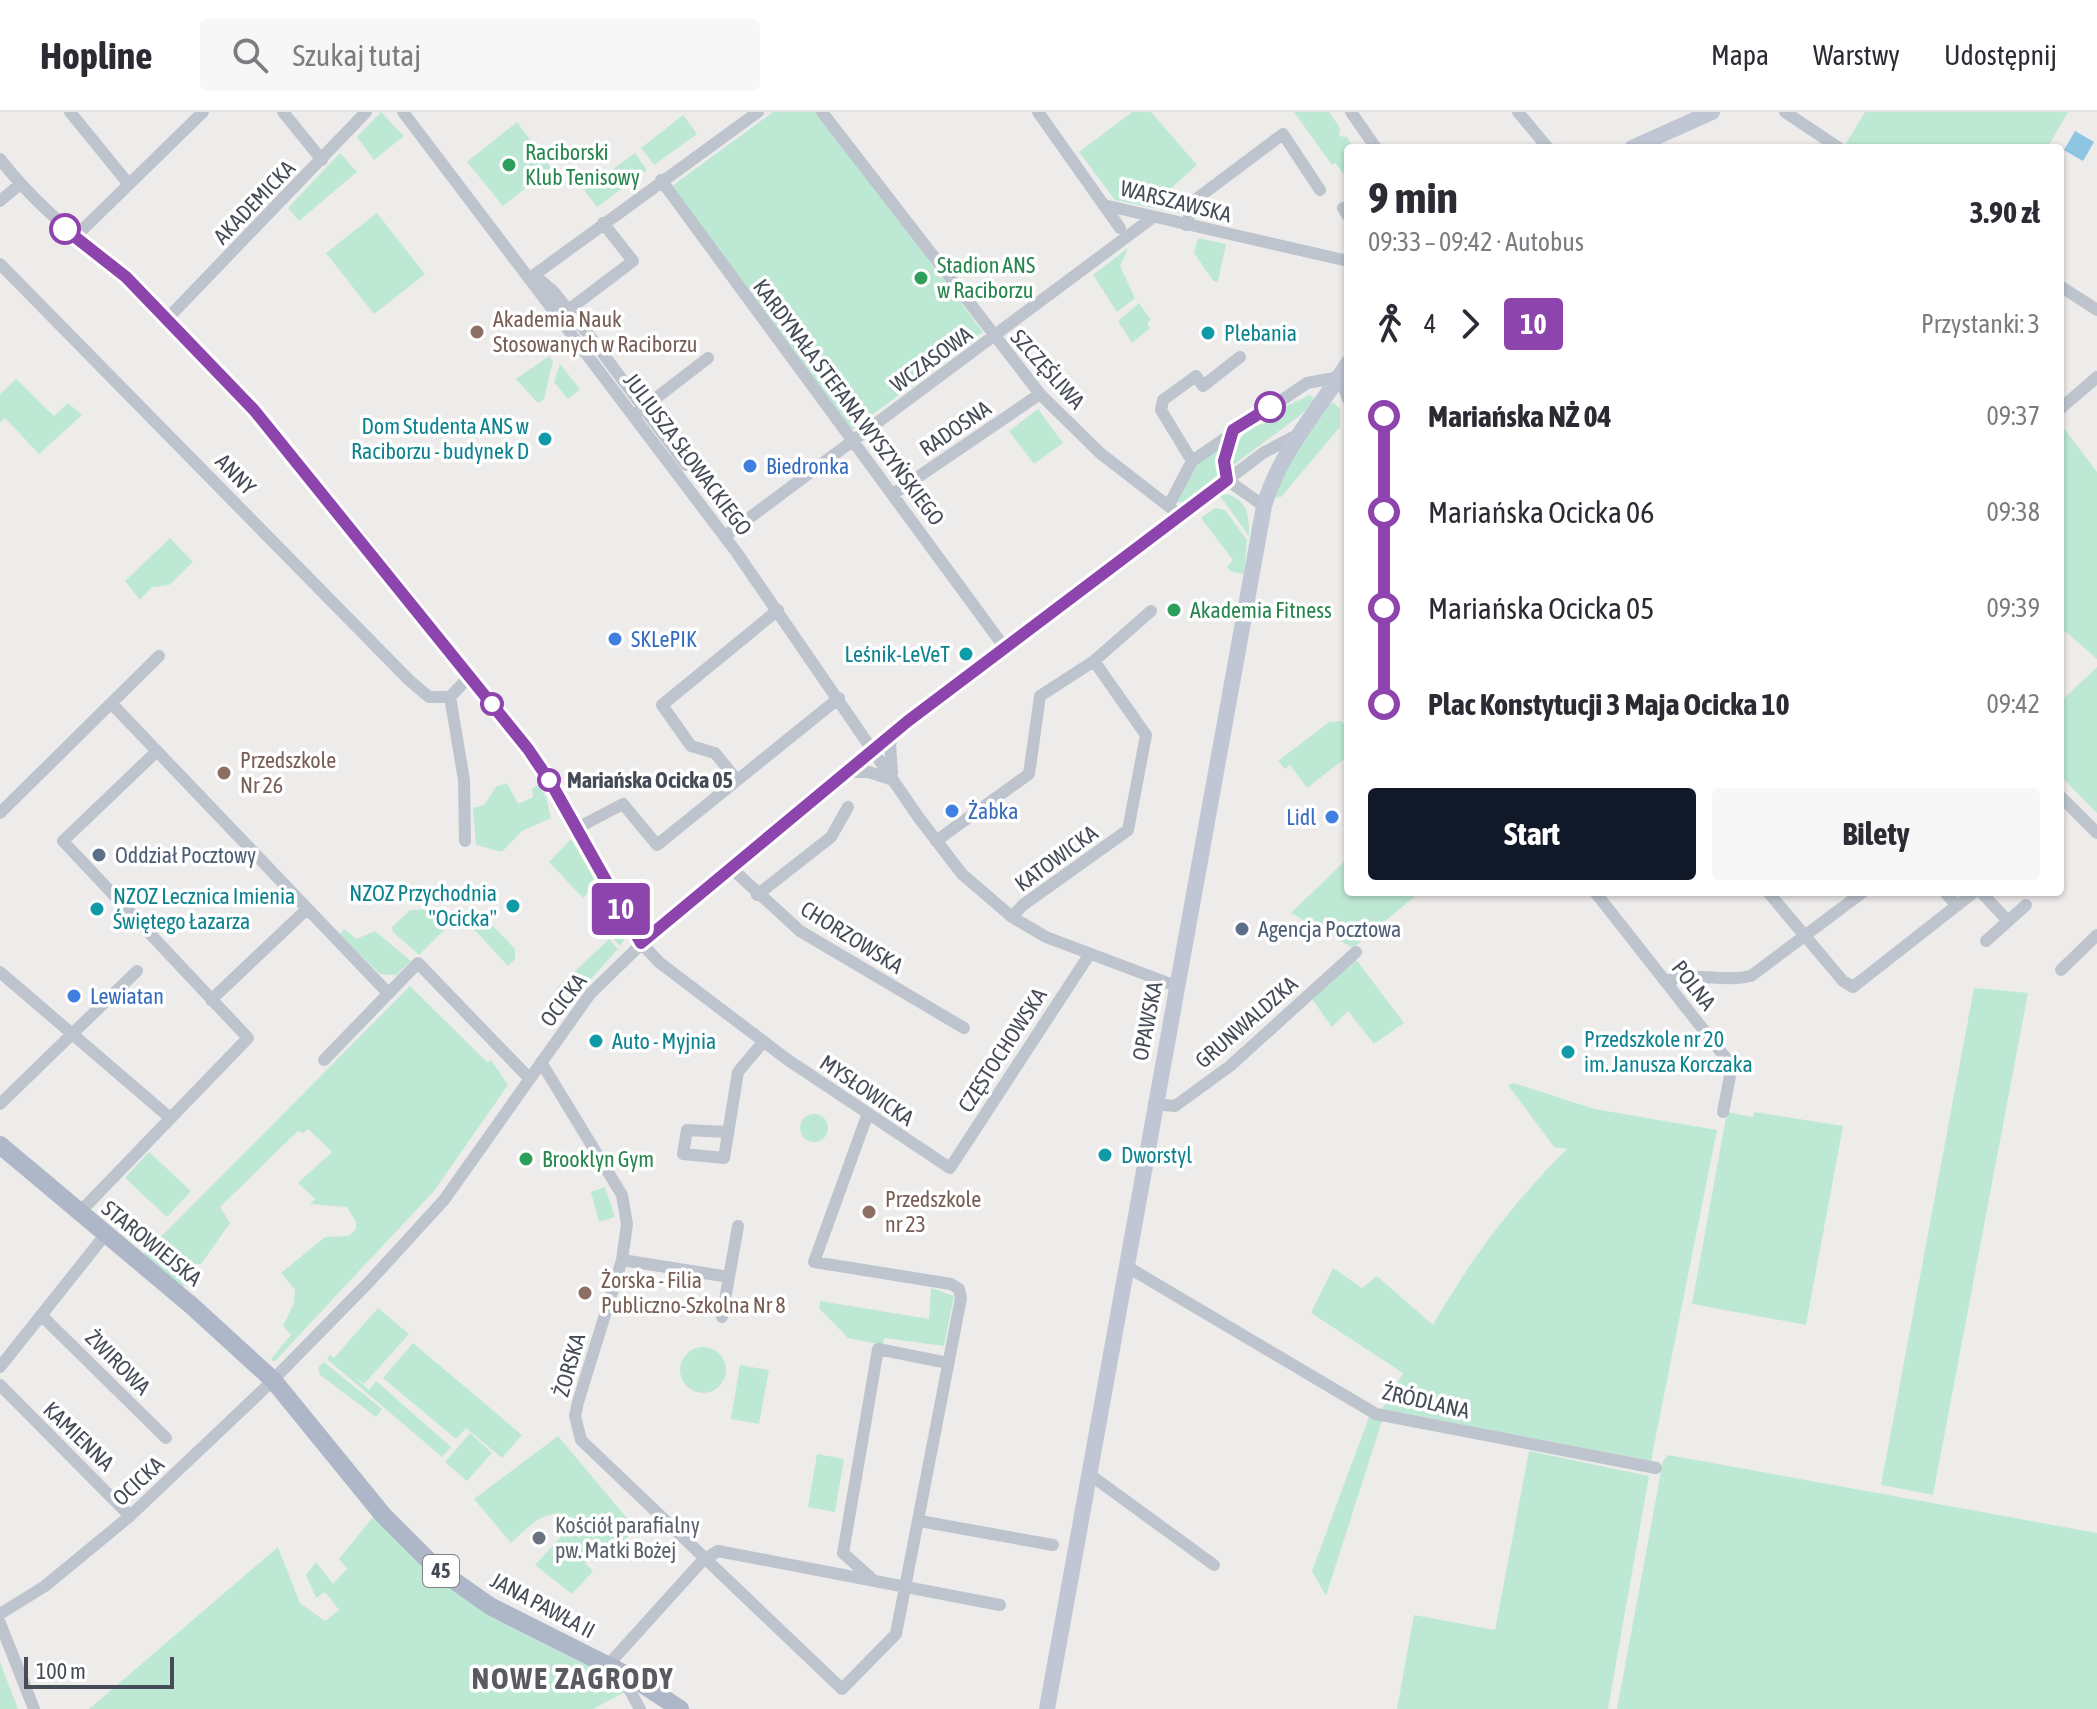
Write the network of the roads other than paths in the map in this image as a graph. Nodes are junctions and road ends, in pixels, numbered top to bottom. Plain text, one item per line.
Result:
1 (70, 112) edge
2 (203, 112) edge
3 (283, 112) edge
4 (366, 112) edge
5 (403, 112) edge
6 (758, 112) edge
7 (822, 112) edge
8 (1038, 112) edge
9 (1351, 112) edge
10 (1518, 112) edge
11 (1712, 112) edge
12 (1785, 112) edge
13 (1373, 144) edge
14 (1545, 144) edge
15 (1641, 144) edge
16 (1833, 144) edge
17 (0, 159) edge
18 (322, 160) junction
19 (661, 180) junction
20 (127, 182) junction
21 (19, 185) junction
22 (1320, 190) dead end
23 (0, 201) edge
24 (1108, 206) junction
25 (1130, 213) junction
26 (1152, 218) junction
27 (603, 223) junction
28 (1186, 225) junction
29 (1124, 234) junction
30 (75, 237) junction
31 (1344, 260) edge
32 (0, 264) edge
33 (532, 276) junction
34 (2064, 289) edge
35 (2097, 310) edge
36 (564, 314) junction
37 (168, 318) junction
38 (993, 338) junction
39 (1240, 357) dead end
40 (708, 358) dead end
41 (1344, 370) edge
42 (2097, 377) edge
43 (1040, 394) junction
44 (2064, 406) edge
45 (639, 411) junction
46 (1233, 430) junction
47 (1297, 435) junction
48 (853, 440) junction
49 (1192, 461) junction
50 (686, 465) dead end
51 (1227, 480) junction
52 (893, 494) junction
53 (1169, 505) junction
54 (1264, 506) junction
55 (1180, 515) junction
56 (725, 536) junction
57 (778, 610) junction
58 (1151, 611) dead end
59 (1005, 648) junction
60 (159, 656) dead end
61 (1094, 661) junction
62 (469, 677) junction
63 (450, 697) junction
64 (839, 698) junction
65 (111, 703) junction
66 (894, 732) junction
67 (874, 749) junction
68 (156, 752) junction
69 (845, 772) junction
70 (737, 780) junction
71 (893, 780) junction
72 (2064, 800) edge
73 (848, 807) dead end
74 (0, 813) edge
75 (577, 828) junction
76 (2097, 833) edge
77 (465, 841) dead end
78 (936, 841) junction
79 (729, 866) junction
80 (757, 895) junction
81 (1598, 896) edge
82 (1772, 896) edge
83 (1858, 896) edge
84 (1948, 896) edge
85 (1969, 896) edge
86 (1985, 896) edge
87 (2026, 905) dead end
88 (1957, 906) junction
89 (306, 910) junction
90 (1012, 917) junction
91 (2008, 921) junction
92 (2097, 935) edge
93 (1808, 936) junction
94 (1986, 941) dead end
95 (641, 943) junction
96 (1356, 952) dead end
97 (1089, 955) junction
98 (2061, 970) dead end
99 (137, 971) dead end
100 (0, 972) edge
101 (1666, 981) junction
102 (1176, 986) junction
103 (388, 993) junction
104 (211, 1000) junction
105 (964, 1028) dead end
106 (71, 1034) junction
107 (763, 1042) junction
108 (324, 1060) dead end
109 (541, 1062) junction
110 (529, 1078) junction
111 (0, 1104) edge
112 (1154, 1104) junction
113 (1723, 1112) dead end
114 (867, 1116) junction
115 (169, 1117) junction
116 (728, 1132) dead end
117 (0, 1145) edge
118 (950, 1168) joint
119 (79, 1213) junction
120 (738, 1226) dead end
121 (105, 1235) junction
122 (622, 1260) junction
123 (1126, 1266) junction
124 (729, 1277) junction
125 (41, 1315) junction
126 (722, 1317) dead end
127 (948, 1363) junction
128 (0, 1367) edge
129 (273, 1380) junction
130 (0, 1385) edge
131 (166, 1438) dead end
132 (1656, 1468) dead end
133 (1089, 1474) junction
134 (130, 1516) junction
135 (920, 1521) junction
136 (1053, 1545) dead end
137 (703, 1560) junction
138 (1214, 1565) dead end
139 (874, 1580) junction
140 (907, 1587) junction
141 (1000, 1605) dead end
142 (0, 1614) edge
143 (0, 1623) edge
144 (608, 1665) junction
145 (633, 1678) junction
146 (34, 1709) edge
147 (640, 1709) edge
148 (680, 1709) edge
149 (1047, 1709) edge

1 - 20 street
2 - 20 street
3 - 18 street
4 - 18 street, AKADEMICKA
5 - 33 street, JULIUSZA SŁOWACKIEGO
6 - 19 street
7 - 38 street, SZCZĘŚLIWA
8 - 24 street, WARSZAWSKA
9 - 13 street
10 - 14 street
11 - 15 main road
12 - 16 street
17 - 21 street, MYSŁOWICKA
18 - 37 street, AKADEMICKA
19 - 27 street
19 - 48 street, KARDYNAŁA STEFANA WYSZYŃSKIEGO
20 - 30 street
21 - 23 street
21 - 30 street, MYSŁOWICKA
22 - 28 street
24 - 25 street, WARSZAWSKA
24 - 29 street
25 - 26 street, WARSZAWSKA
25 - 29 street
26 - 28 street, WARSZAWSKA
26 - 29 street, WCZASOWA
27 - 33 street
27 - 36 street
28 - 31 street, WARSZAWSKA
29 - 38 street, WCZASOWA
30 - 37 street, MYSŁOWICKA
32 - 63 street, ANNY
33 - 36 street, JULIUSZA SŁOWACKIEGO
34 - 35 street
36 - 45 street, JULIUSZA SŁOWACKIEGO
37 - 62 street, MYSŁOWICKA
38 - 43 street, SZCZĘŚLIWA
38 - 48 street, WCZASOWA
39 - 49 street
40 - 45 street
41 - 46 street
41 - 47 main road, OPAWSKA
42 - 44 street
43 - 52 street, RADOSNA
43 - 53 street, SZCZĘŚLIWA
45 - 50 street
45 - 56 street, JULIUSZA SŁOWACKIEGO
46 - 49 street
46 - 51 street
47 - 51 street, OCICKA
47 - 54 main road, OPAWSKA
48 - 52 street, KARDYNAŁA STEFANA WYSZYŃSKIEGO
48 - 56 street, WCZASOWA
49 - 53 street
51 - 54 street
51 - 55 street, OCICKA
52 - 59 street, KARDYNAŁA STEFANA WYSZYŃSKIEGO
53 - 55 street, SZCZĘŚLIWA
54 - 102 main road, OPAWSKA
55 - 59 street, OCICKA
56 - 57 street, JULIUSZA SŁOWACKIEGO
57 - 64 street, JULIUSZA SŁOWACKIEGO
57 - 70 street
58 - 61 street
59 - 66 street, OCICKA
60 - 65 street
61 - 78 street
61 - 90 street, KATOWICKA
62 - 63 street
62 - 75 street, MYSŁOWICKA
63 - 77 street
64 - 67 street, JULIUSZA SŁOWACKIEGO
64 - 70 street
65 - 68 street
65 - 74 street
66 - 67 street, OCICKA
66 - 71 street
67 - 69 street, OCICKA
67 - 71 street, KATOWICKA
68 - 89 street
68 - 104 street
69 - 71 street
69 - 79 street, OCICKA
70 - 75 street
71 - 78 street, KATOWICKA
72 - 76 street
73 - 80 street
75 - 95 street, MYSŁOWICKA
78 - 90 street, KATOWICKA
79 - 80 street, CHORZOWSKA
79 - 95 street, OCICKA
80 - 105 street, CHORZOWSKA
81 - 101 street, POLNA
82 - 93 street
83 - 93 street
84 - 88 street
85 - 88 street
86 - 91 street
87 - 91 street
88 - 93 street
89 - 103 street
89 - 104 street
90 - 97 street, KATOWICKA
91 - 94 street
92 - 98 street
93 - 101 street
95 - 107 street, MYSŁOWICKA
95 - 109 street, OCICKA
96 - 112 street, GRUNWALDZKA
97 - 102 street, KATOWICKA
97 - 118 street, CZĘSTOCHOWSKA
99 - 106 street
100 - 106 street
101 - 113 street, POLNA
102 - 112 main road, OPAWSKA
103 - 108 street
103 - 110 street
104 - 115 street
106 - 111 street
106 - 115 street
107 - 114 street, MYSŁOWICKA
107 - 116 street
109 - 110 street, OCICKA
109 - 122 street, ŻORSKA
110 - 129 street, OCICKA
112 - 123 main road, OPAWSKA
114 - 118 street, MYSŁOWICKA
114 - 127 street, ŻORSKA
115 - 119 street
117 - 119 main road, STAROWIEJSKA / 45
119 - 121 main road, STAROWIEJSKA / 45
120 - 124 street
121 - 125 street
121 - 129 main road, STAROWIEJSKA / 45
122 - 124 street
122 - 137 street, ŻORSKA
123 - 132 street, ŹRÓDLANA
123 - 133 main road, OPAWSKA
124 - 126 street
125 - 128 street
125 - 131 street, ŻWIROWA
127 - 135 street, ŻORSKA
127 - 139 street
129 - 134 street, OCICKA
129 - 144 main road, JANA PAWŁA II / 45
130 - 134 street, KAMIENNA
133 - 138 street
133 - 149 main road, OPAWSKA
134 - 142 street, OCICKA
135 - 136 street
135 - 140 street, ŻORSKA
137 - 139 street
137 - 140 street, ŻORSKA
137 - 144 street
139 - 140 street
140 - 141 street
143 - 146 street
144 - 145 main road, JANA PAWŁA II / 45
145 - 147 street
145 - 148 main road, JANA PAWŁA II / 45

